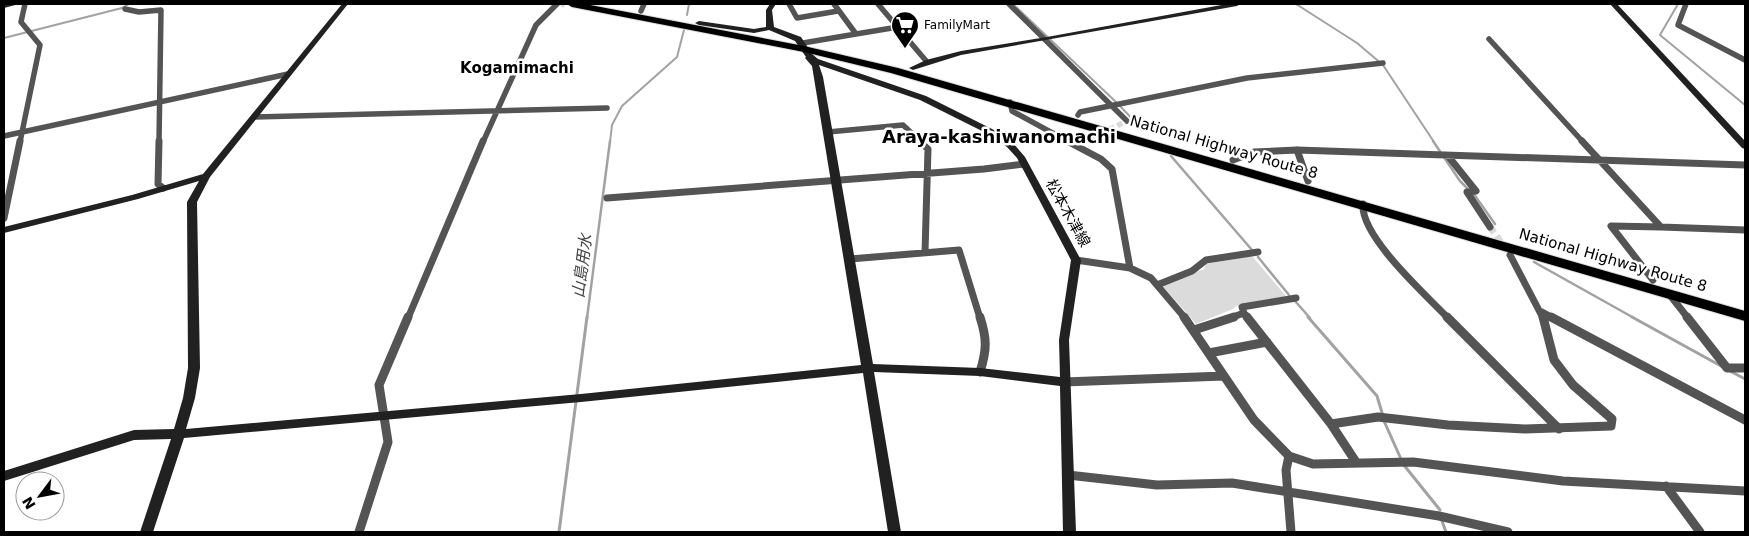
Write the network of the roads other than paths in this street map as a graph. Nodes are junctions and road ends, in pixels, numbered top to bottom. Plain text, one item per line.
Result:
1 (16, 4) edge
2 (25, 4) edge
3 (345, 4) edge
4 (563, 4) edge
5 (602, 4) edge
6 (773, 4) edge
7 (789, 4) edge
8 (835, 4) edge
9 (878, 4) edge
10 (1008, 4) edge
11 (1237, 4) edge
12 (1613, 4) edge
13 (1686, 4) edge
14 (4, 6) edge
15 (642, 8) edge
16 (125, 10) dead end
17 (838, 11) junction
18 (699, 23) junction
19 (898, 27) junction
20 (770, 28) junction
21 (856, 34) junction
22 (1047, 39) junction
23 (1489, 39) dead end
24 (805, 50) junction
25 (855, 60) junction
26 (1745, 60) edge
27 (927, 62) junction
28 (1380, 63) dead end
29 (835, 67) junction
30 (913, 68) junction
31 (288, 74) junction
32 (159, 101) junction
33 (1010, 102) junction
34 (1112, 106) junction
35 (607, 108) dead end
36 (496, 111) junction
37 (1078, 115) junction
38 (256, 118) junction
39 (1127, 121) dead end
40 (22, 132) junction
41 (828, 132) junction
42 (1098, 134) tunnel mouth
43 (4, 136) edge
44 (1070, 141) junction
45 (1745, 144) edge
46 (1297, 150) junction
47 (1445, 156) junction
48 (1233, 160) junction
49 (1602, 160) junction
50 (1024, 164) junction
51 (1745, 165) edge
52 (927, 172) junction
53 (206, 176) junction
54 (836, 180) junction
55 (1308, 181) junction
56 (163, 188) junction
57 (607, 198) dead end
58 (1363, 204) junction
59 (4, 218) edge
60 (1490, 227) tunnel mouth
61 (1661, 227) junction
62 (4, 230) edge
63 (1745, 230) edge
64 (925, 252) junction
65 (1258, 252) dead end
66 (1510, 255) tunnel mouth
67 (850, 258) junction
68 (1076, 260) junction
69 (1130, 268) junction
70 (1652, 280) junction
71 (1156, 284) junction
72 (1669, 294) junction
73 (1296, 298) dead end
74 (1745, 306) edge
75 (1244, 312) junction
76 (1542, 312) junction
77 (1745, 316) edge
78 (1194, 330) junction
79 (1267, 342) junction
80 (1209, 353) junction
81 (868, 368) junction
82 (1745, 368) edge
83 (980, 372) junction
84 (1224, 376) junction
85 (1064, 382) junction
86 (384, 416) junction
87 (1745, 420) edge
88 (1331, 424) junction
89 (1559, 429) junction
90 (179, 434) junction
91 (1289, 456) junction
92 (1356, 462) junction
93 (1068, 475) junction
94 (4, 476) edge
95 (1666, 486) junction
96 (1287, 490) junction
97 (1745, 491) edge
98 (1501, 531) edge
99 (147, 532) edge
100 (359, 532) edge
101 (895, 532) edge
102 (1070, 532) edge
103 (1291, 532) edge
104 (1700, 532) edge

1 - 14 street
2 - 40 street
3 - 31 street
4 - 24 highway, National Highway Route 8
4 - 36 street
5 - 15 highway, National Highway Route 8
6 - 20 street
7 - 17 street
8 - 17 street
9 - 19 street
10 - 22 street
11 - 22 street
12 - 45 street
13 - 26 street
15 - 18 highway, National Highway Route 8
16 - 32 street
17 - 21 street
18 - 20 street
18 - 24 highway, National Highway Route 8
19 - 21 street
19 - 27 street
20 - 24 street, 松本木津線
21 - 24 street
22 - 27 street
22 - 34 street
23 - 49 street
24 - 25 highway, National Highway Route 8
24 - 29 street, 松本木津線
24 - 30 highway, National Highway Route 8
24 - 41 street
25 - 29 street
25 - 33 highway, National Highway Route 8
27 - 30 street
28 - 34 street
29 - 50 street, 松本木津線
30 - 37 highway, National Highway Route 8
31 - 32 street
31 - 38 street
32 - 40 street
32 - 56 street
33 - 44 street
33 - 58 highway, National Highway Route 8
34 - 37 street
34 - 39 street
35 - 36 street
36 - 38 street
36 - 86 street
37 - 48 highway, National Highway Route 8
38 - 53 street
40 - 43 street
40 - 59 street
41 - 52 street
41 - 54 street
42 - 44 street
44 - 69 street
46 - 47 street
46 - 48 street
46 - 55 street
47 - 49 street
47 - 60 street
48 - 55 highway, National Highway Route 8
49 - 51 street
49 - 61 street
50 - 52 street
50 - 68 street, 松本木津線
52 - 54 street
52 - 64 street
53 - 56 street
53 - 90 street
54 - 57 street
54 - 67 street
55 - 70 highway, National Highway Route 8
56 - 62 street
58 - 72 highway, National Highway Route 8
58 - 89 street
61 - 63 street
61 - 70 street
64 - 67 street
64 - 83 street
65 - 71 street
66 - 76 street
67 - 81 street
68 - 69 street
68 - 85 street, 松本木津線
69 - 71 street
70 - 74 highway, National Highway Route 8
71 - 78 street
72 - 77 highway, National Highway Route 8
72 - 82 street
73 - 75 street
75 - 78 street
75 - 79 street
76 - 87 street
76 - 89 street
78 - 80 street
79 - 80 street
79 - 88 street
80 - 84 street
81 - 83 street
81 - 86 street
81 - 101 street
83 - 85 street
84 - 85 street
84 - 91 street
85 - 93 street, 松本木津線
86 - 90 street
86 - 100 street
88 - 89 street
88 - 92 street
90 - 94 street
90 - 99 street
91 - 92 street
91 - 96 street
92 - 95 street
93 - 96 street
93 - 102 street, 松本木津線
95 - 97 street
95 - 104 street
96 - 98 street
96 - 103 street

